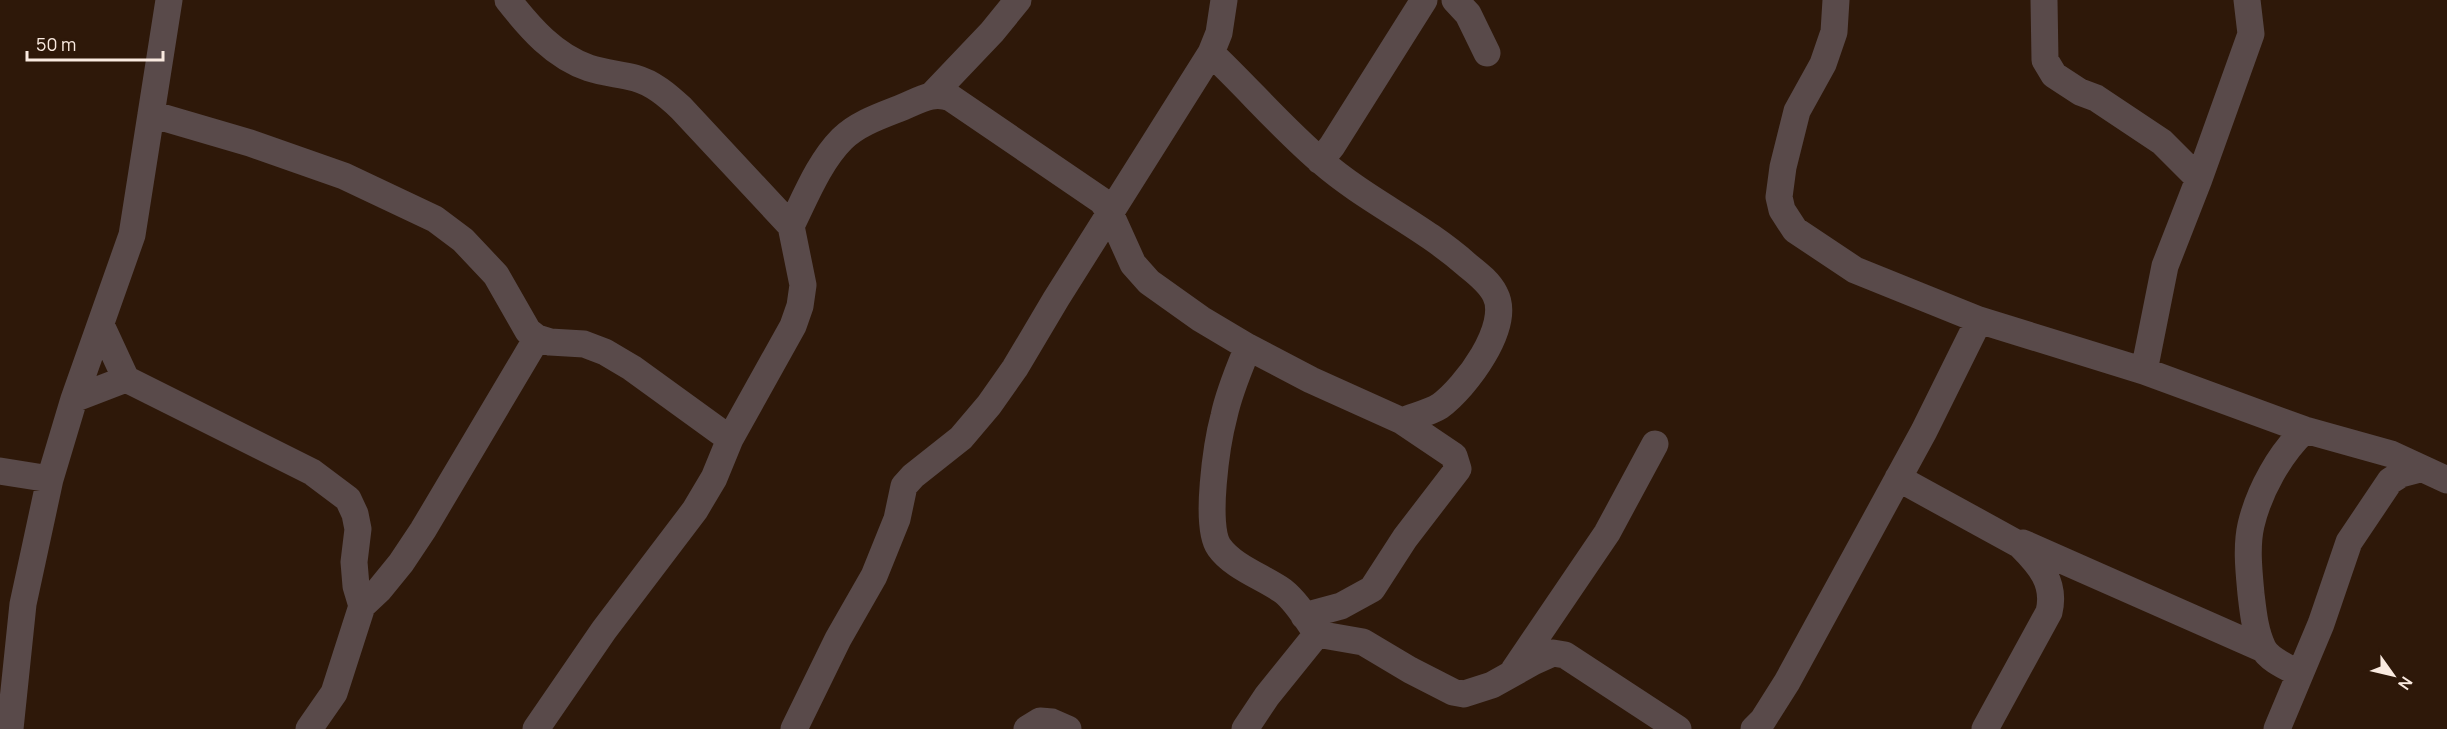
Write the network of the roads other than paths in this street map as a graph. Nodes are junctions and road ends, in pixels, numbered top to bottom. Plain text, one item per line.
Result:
1 (169, 0) edge
2 (508, 0) edge
3 (1018, 0) edge
4 (1224, 0) edge
5 (1424, 0) edge
6 (1455, 0) edge
7 (1836, 0) edge
8 (2044, 0) edge
9 (2247, 0) edge
10 (1212, 53) junction
11 (1487, 53) dead end
12 (932, 95) junction
13 (151, 114) junction
14 (1320, 161) junction
15 (2199, 179) junction
16 (1110, 213) junction
17 (790, 226) junction
18 (1979, 320) junction
19 (101, 325) junction
20 (537, 338) junction
21 (1248, 347) junction
22 (2144, 371) junction
23 (126, 379) junction
24 (74, 399) junction
25 (1402, 421) junction
26 (2305, 430) junction
27 (730, 439) junction
28 (1655, 444) dead end
29 (2420, 469) junction
30 (0, 471) edge
31 (50, 478) junction
32 (1898, 478) junction
33 (2447, 480) edge
34 (2008, 537) junction
35 (362, 606) junction
36 (1311, 625) junction
37 (2263, 649) junction
38 (2300, 674) junction
39 (1510, 675) junction
40 (10, 729) edge
41 (309, 729) edge
42 (536, 729) edge
43 (794, 729) edge
44 (1027, 729) edge
45 (1068, 729) edge
46 (1245, 729) edge
47 (1678, 729) edge
48 (1754, 729) edge
49 (1985, 729) edge
50 (2277, 729) edge

1 - 13 street
2 - 17 street
3 - 12 street
4 - 10 street
5 - 14 street
6 - 11 street
7 - 18 street
8 - 15 street
9 - 15 street
10 - 14 street
10 - 16 street
12 - 16 street
12 - 17 street
13 - 19 street
13 - 20 street
14 - 25 street
15 - 22 street
16 - 21 street
16 - 43 street
17 - 27 street
18 - 22 street
18 - 32 street
19 - 23 street
19 - 24 street
20 - 27 street
20 - 35 street
21 - 25 street
21 - 36 street
22 - 26 street
23 - 24 street
23 - 35 street
24 - 31 street
25 - 36 street
26 - 29 street
26 - 37 street
27 - 42 street
28 - 39 street
29 - 33 street
29 - 38 street
30 - 31 street
31 - 40 street
32 - 34 street
32 - 48 street
34 - 37 street
34 - 49 street
35 - 41 street
36 - 39 street
36 - 46 street
37 - 38 street
38 - 50 street
39 - 47 street
44 - 45 street

